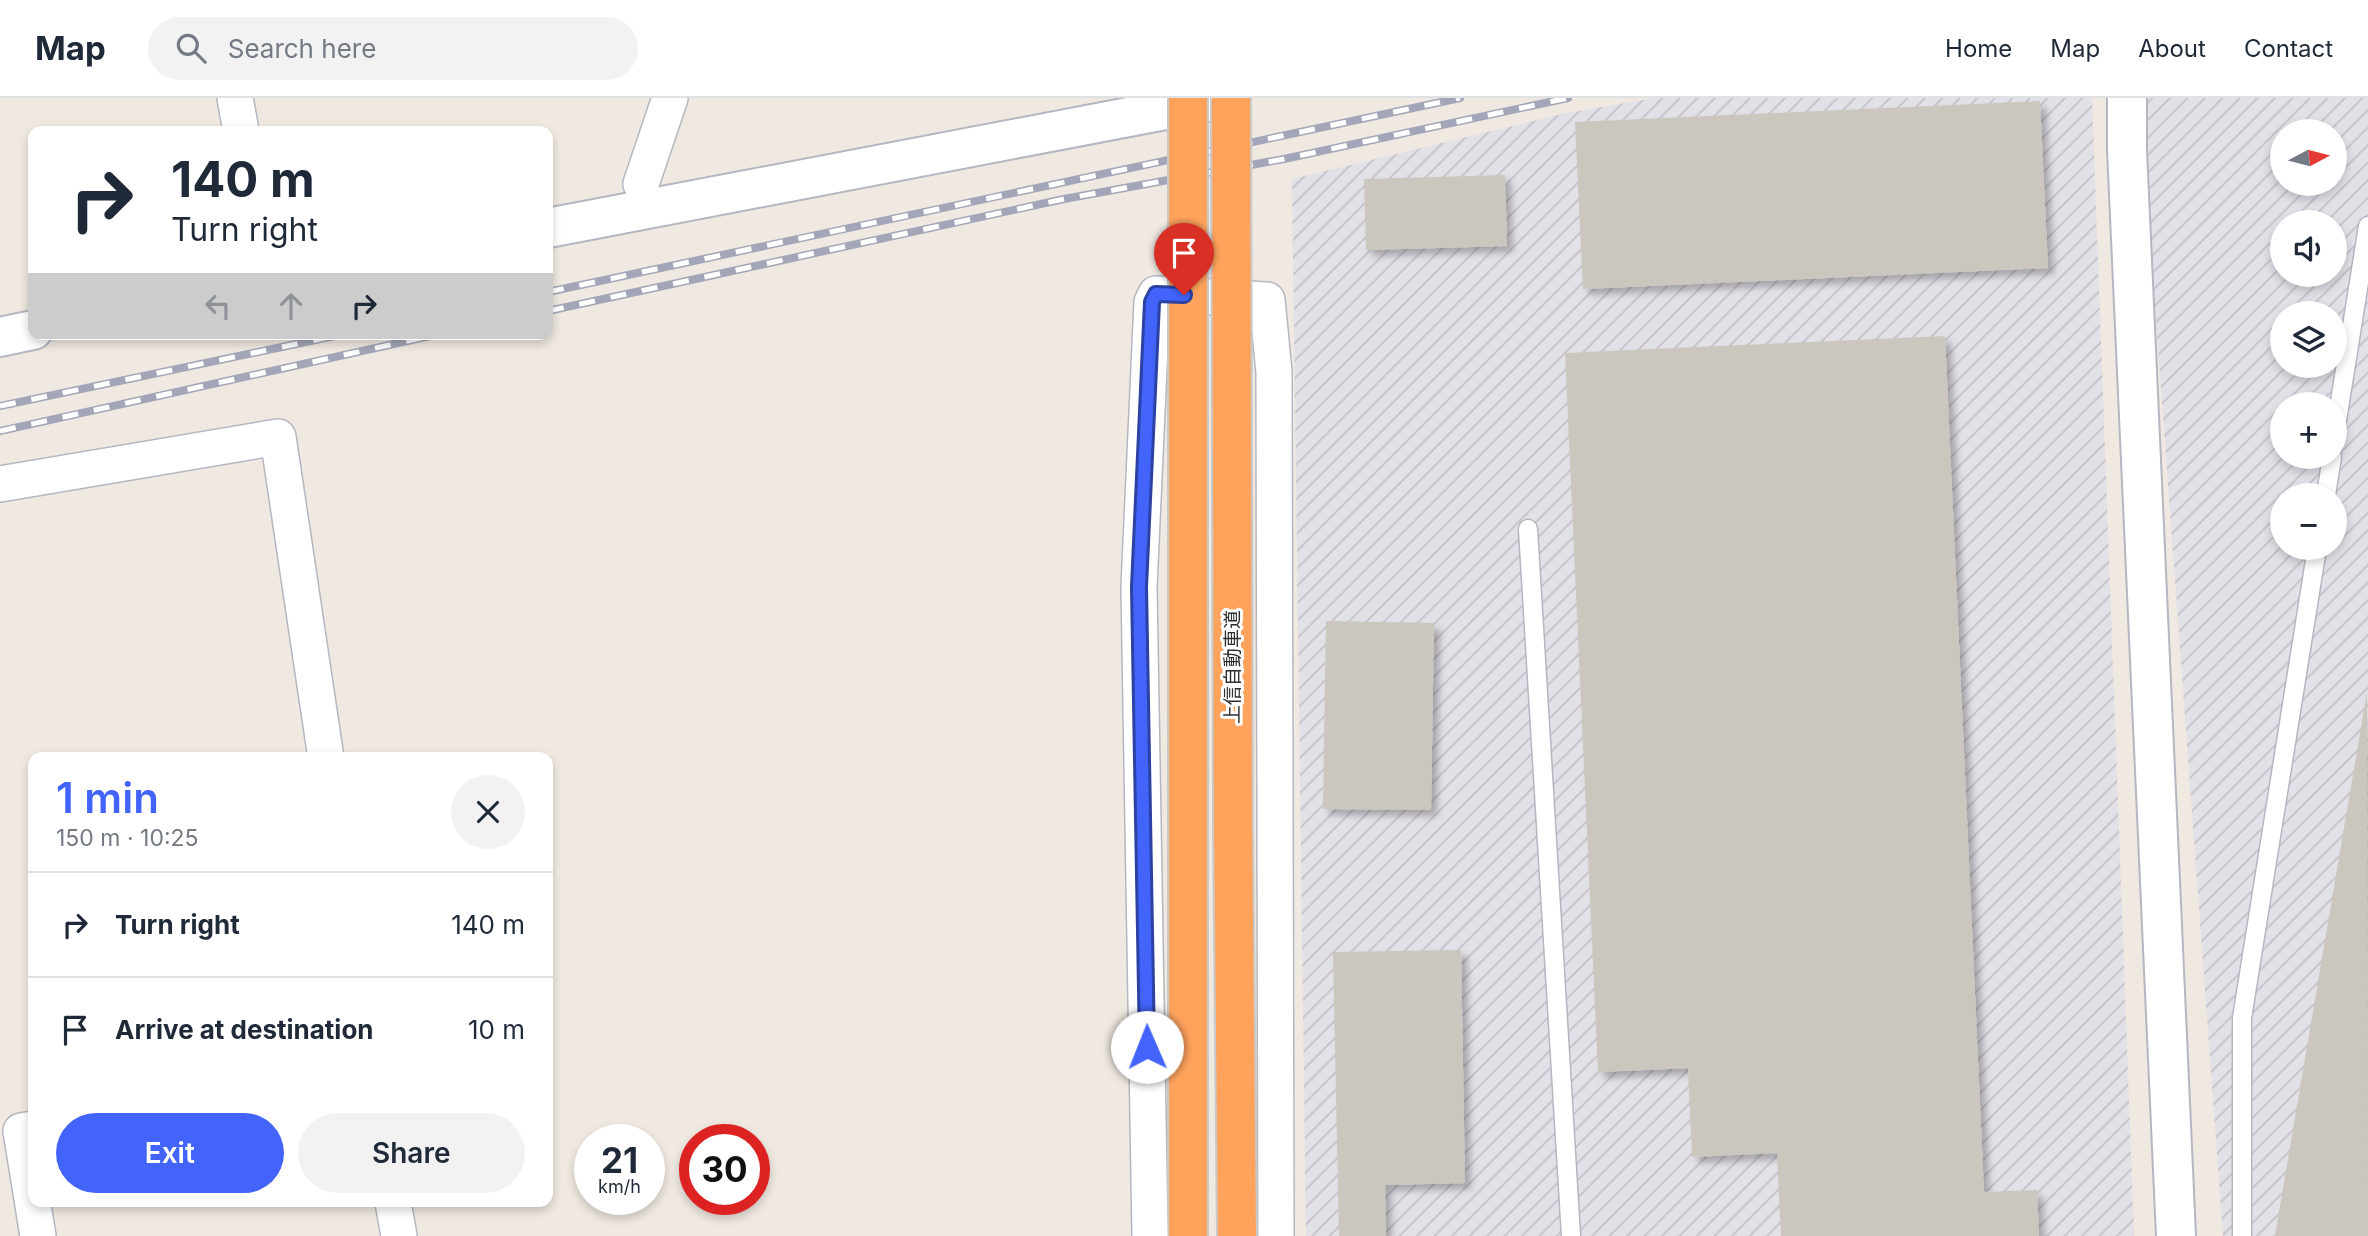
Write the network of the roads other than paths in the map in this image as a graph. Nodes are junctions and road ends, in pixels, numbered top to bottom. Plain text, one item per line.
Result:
1 (235, 98) edge
2 (670, 98) edge
3 (1188, 98) edge
4 (1230, 98) edge
5 (2127, 98) edge
6 (1146, 106) edge
7 (240, 126) edge
8 (641, 184) dead end
9 (2368, 226) edge
10 (553, 227) edge
11 (28, 331) edge
12 (0, 337) edge
13 (2342, 392) edge
14 (0, 484) edge
15 (1528, 529) dead end
16 (2315, 560) edge
17 (325, 752) edge
18 (18, 1131) edge
19 (28, 1184) edge
20 (32, 1207) edge
21 (395, 1207) edge
22 (38, 1236) edge
23 (399, 1236) edge
24 (1150, 1236) edge
25 (1188, 1236) edge
26 (1237, 1236) edge
27 (1276, 1236) edge
28 (1571, 1236) edge
29 (2176, 1236) edge
30 (2242, 1236) edge

1 - 7 street
2 - 8 street
3 - 25 highway, bridge
4 - 6 street
4 - 26 highway, 上信自動車道, bridge
5 - 29 street
6 - 10 street
9 - 13 lane
11 - 12 street
14 - 17 street
15 - 28 lane
16 - 30 lane
18 - 19 street
20 - 22 street
21 - 23 street
24 - 27 street

